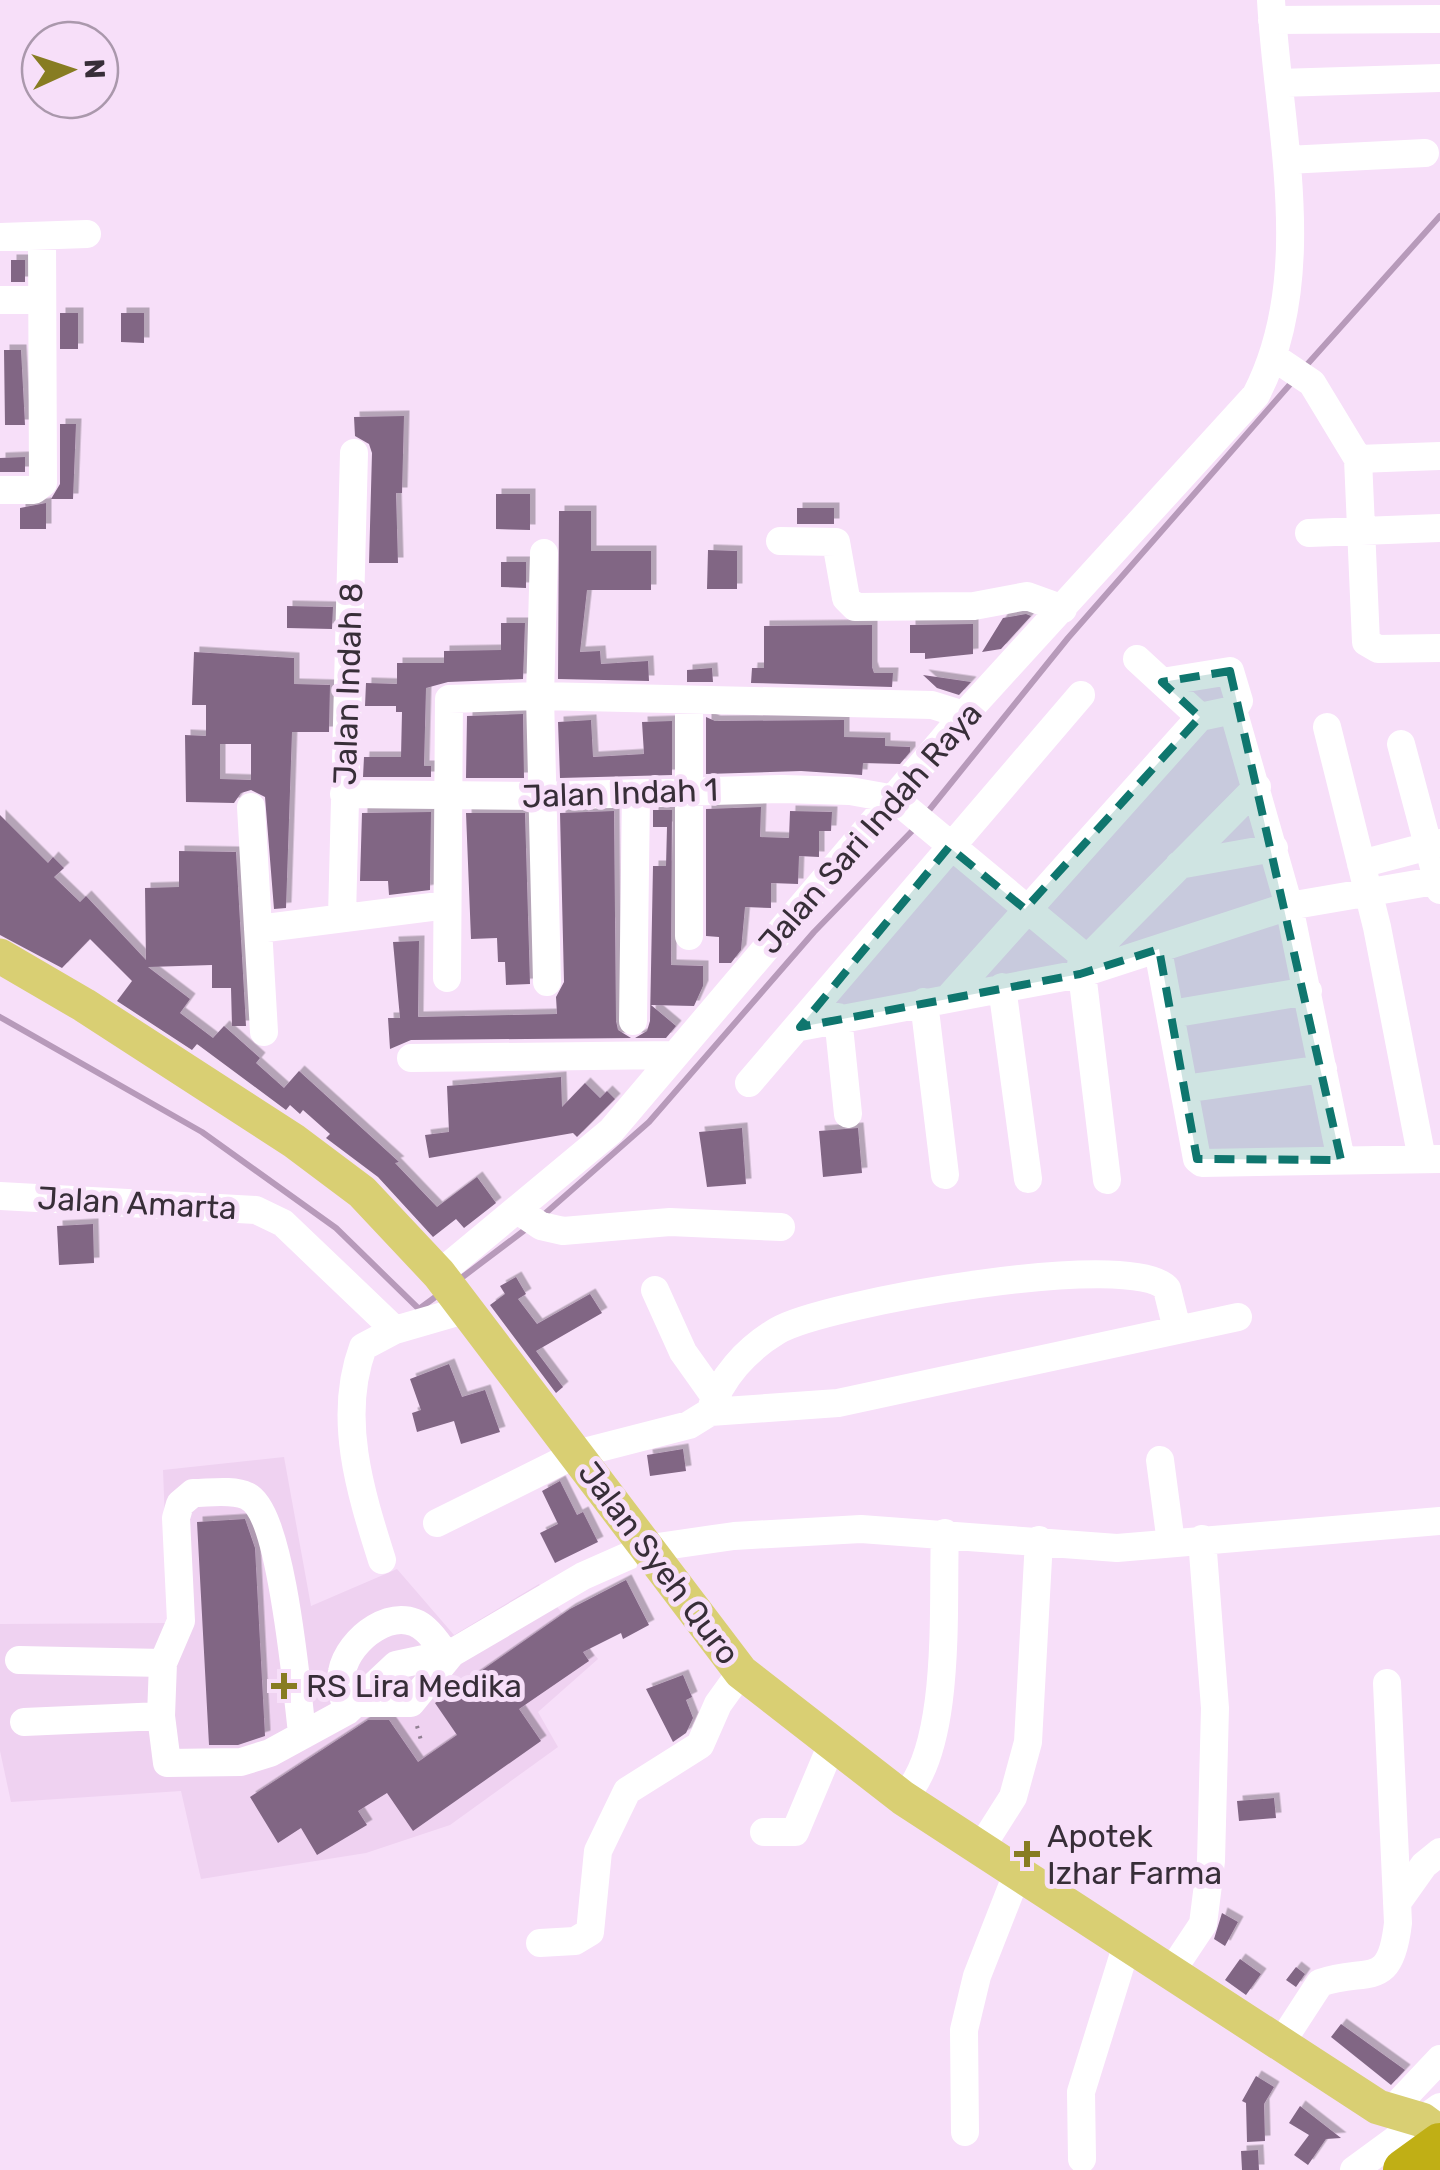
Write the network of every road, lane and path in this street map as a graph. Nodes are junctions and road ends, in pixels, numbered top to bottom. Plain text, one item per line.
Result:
1 (1272, 10) edge
2 (1440, 19) edge
3 (1440, 78) edge
4 (1278, 83) junction
5 (1425, 153) dead end
6 (1287, 160) junction
7 (87, 234) dead end
8 (0, 237) edge
9 (42, 237) junction
10 (0, 300) edge
11 (39, 300) junction
12 (1293, 369) junction
13 (354, 453) dead end
14 (1440, 456) edge
15 (1358, 459) junction
16 (0, 490) edge
17 (1440, 528) edge
18 (1364, 529) junction
19 (1309, 533) dead end
20 (780, 541) dead end
21 (544, 553) dead end
22 (1063, 609) junction
23 (1440, 648) edge
24 (1137, 659) dead end
25 (1162, 682) junction
26 (1081, 695) dead end
27 (540, 696) junction
28 (689, 702) junction
29 (1233, 710) junction
30 (964, 715) junction
31 (1200, 717) junction
32 (1327, 727) dead end
33 (1402, 744) dead end
34 (1257, 787) junction
35 (691, 789) junction
36 (344, 794) junction
37 (636, 794) junction
38 (446, 796) junction
39 (543, 796) junction
40 (900, 803) junction
41 (250, 806) dead end
42 (941, 840) junction
43 (1436, 844) edge
44 (1274, 848) junction
45 (1362, 864) junction
46 (1179, 865) junction
47 (1439, 884) edge
48 (1369, 893) junction
49 (447, 905) junction
50 (1289, 906) junction
51 (1025, 909) junction
52 (342, 916) junction
53 (258, 929) junction
54 (689, 936) dead end
55 (1158, 950) junction
56 (0, 956) edge
57 (1083, 966) junction
58 (447, 978) dead end
59 (547, 982) dead end
60 (1002, 987) junction
61 (1308, 991) junction
62 (937, 998) junction
63 (1171, 1014) junction
64 (838, 1017) junction
65 (633, 1021) dead end
66 (800, 1027) junction
67 (264, 1032) dead end
68 (675, 1054) junction
69 (412, 1058) dead end
70 (1323, 1069) junction
71 (749, 1083) dead end
72 (1184, 1089) junction
73 (848, 1114) dead end
74 (1431, 1159) edge
75 (1341, 1160) junction
76 (945, 1175) dead end
77 (1028, 1179) dead end
78 (1107, 1180) dead end
79 (0, 1196) edge
80 (529, 1218) junction
81 (782, 1227) dead end
82 (655, 1290) dead end
83 (451, 1291) junction
84 (1238, 1317) dead end
85 (1177, 1329) junction
86 (395, 1330) junction
87 (713, 1404) junction
88 (576, 1454) junction
89 (1160, 1460) dead end
90 (1440, 1521) edge
91 (437, 1522) dead end
92 (945, 1533) junction
93 (1202, 1539) junction
94 (1039, 1540) junction
95 (1171, 1543) junction
96 (644, 1549) junction
97 (382, 1560) dead end
98 (449, 1654) junction
99 (19, 1660) dead end
100 (163, 1663) junction
101 (742, 1672) junction
102 (1387, 1683) dead end
103 (352, 1707) junction
104 (161, 1716) junction
105 (24, 1722) dead end
106 (302, 1733) junction
107 (832, 1744) junction
108 (903, 1798) junction
109 (764, 1832) dead end
110 (980, 1849) junction
111 (1440, 1852) edge
112 (1017, 1874) junction
113 (1397, 1902) junction
114 (540, 1942) dead end
115 (1127, 1944) junction
116 (1171, 1972) junction
117 (1281, 2043) junction
118 (1440, 2059) edge
119 (1414, 2129) edge
120 (965, 2132) dead end
121 (1082, 2159) dead end
122 (1440, 2165) edge
123 (1354, 2170) edge

1 - 2 street
1 - 4 street
3 - 4 street
4 - 6 street
5 - 6 street
6 - 12 street
7 - 9 street
8 - 9 street
9 - 11 street
10 - 11 street
11 - 16 street
12 - 15 street
12 - 22 street, Jalan Sari Indah Raya
13 - 36 street, Jalan Indah 8
14 - 15 street
15 - 18 street
17 - 18 street
18 - 19 street
18 - 23 street
20 - 22 street
21 - 27 street
22 - 30 street, Jalan Sari Indah Raya
24 - 25 street
25 - 29 street
25 - 31 street
26 - 42 street
27 - 28 street
27 - 38 street
27 - 39 street
28 - 30 street
28 - 35 street
29 - 31 street
29 - 34 street
30 - 40 street, Jalan Sari Indah Raya
31 - 51 street
32 - 45 street
33 - 43 street
34 - 44 street
34 - 46 street
35 - 37 street, Jalan Indah 1
35 - 40 street, Jalan Indah 1
35 - 54 street
36 - 38 street, Jalan Indah 1
36 - 52 street, Jalan Indah 8
37 - 39 street, Jalan Indah 1
37 - 65 street
38 - 39 street, Jalan Indah 1
38 - 49 street
39 - 59 street
40 - 42 street
40 - 68 street, Jalan Sari Indah Raya
41 - 53 street
42 - 51 street
42 - 66 street
43 - 45 street
43 - 47 street
44 - 46 street
44 - 50 street
45 - 48 street
46 - 57 street
47 - 48 street
48 - 50 street
48 - 74 street
49 - 52 street
49 - 58 street
50 - 55 street
50 - 61 street
51 - 57 street
51 - 62 street
52 - 53 street
53 - 67 street
55 - 57 street
55 - 63 street
56 - 83 main road, Jalan Syeh Quro
57 - 60 street
57 - 78 street
60 - 62 street
60 - 77 street
61 - 63 street
61 - 70 street
62 - 64 street
62 - 76 street
63 - 72 street
64 - 66 street
64 - 73 street
66 - 71 street
68 - 69 street
68 - 80 street, Jalan Sari Indah Raya
70 - 72 street
70 - 75 street
72 - 75 street
74 - 75 street
79 - 86 street, Jalan Amarta
80 - 81 street
80 - 83 street, Jalan Sari Indah Raya
82 - 87 street
83 - 86 street
83 - 88 main road, Jalan Syeh Quro
84 - 85 street
85 - 87 street
85 - 87 street
86 - 97 street
87 - 88 street
88 - 91 street
88 - 96 main road, Jalan Syeh Quro
89 - 95 street
90 - 93 street
92 - 94 street
92 - 96 street
92 - 108 street
93 - 95 street
93 - 116 street
94 - 95 street
94 - 110 street
96 - 98 street
96 - 101 main road, Jalan Syeh Quro
98 - 103 street
98 - 103 street
98 - 103 street
99 - 100 street
100 - 104 street
100 - 106 street
101 - 107 main road, Jalan Syeh Quro
101 - 114 street
102 - 113 street
103 - 106 street
104 - 105 street
104 - 106 street
107 - 108 main road, Jalan Syeh Quro
107 - 109 street
108 - 110 main road, Jalan Syeh Quro
110 - 112 main road, Jalan Syeh Quro
111 - 113 street
112 - 115 main road, Jalan Syeh Quro
112 - 120 street
113 - 117 street
115 - 116 main road, Jalan Syeh Quro
115 - 121 street
116 - 117 main road, Jalan Syeh Quro
117 - 119 main road, Jalan Syeh Quro
118 - 119 street
119 - 122 main road, Jalan Syeh Quro
119 - 123 street

